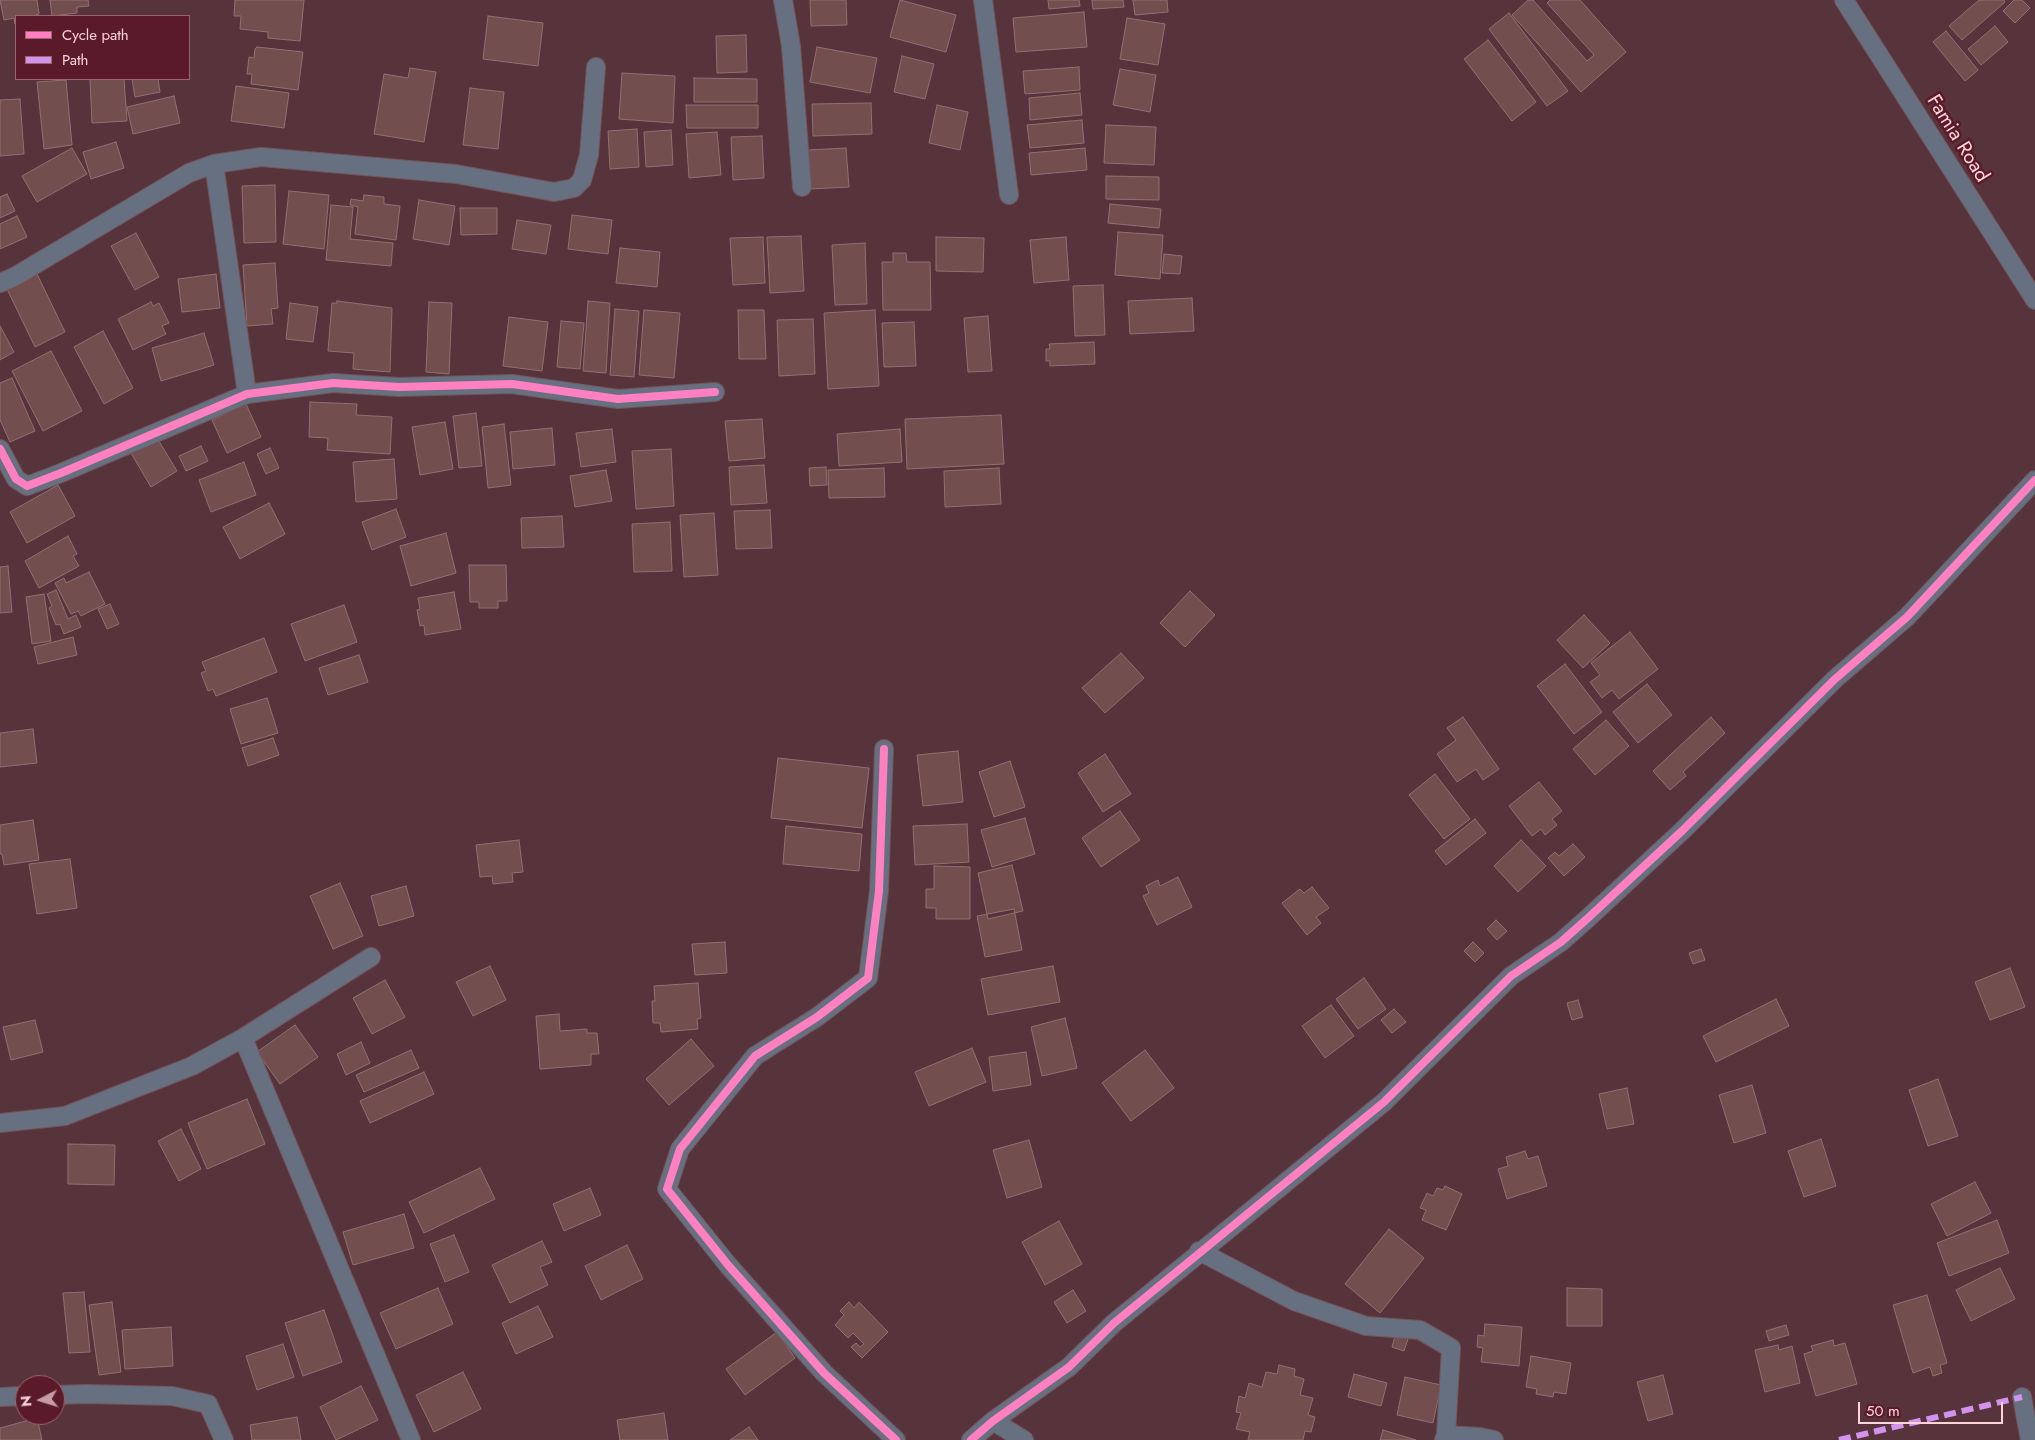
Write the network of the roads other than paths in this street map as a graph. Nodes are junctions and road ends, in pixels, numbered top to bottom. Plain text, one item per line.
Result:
1 (782, 0) edge
2 (983, 0) edge
3 (1844, 0) edge
4 (596, 67) dead end
5 (214, 164) junction
6 (802, 187) dead end
7 (1009, 195) dead end
8 (0, 283) edge
9 (2035, 300) edge
10 (716, 392) dead end
11 (247, 394) junction
12 (0, 448) edge
13 (2035, 480) edge
14 (884, 748) dead end
15 (372, 957) dead end
16 (243, 1038) junction
17 (0, 1123) edge
18 (1199, 1251) junction
19 (65, 1395) edge
20 (15, 1396) edge
21 (0, 1397) edge
22 (2022, 1397) dead end
23 (994, 1420) junction
24 (1445, 1438) edge
25 (224, 1440) edge
26 (411, 1440) edge
27 (896, 1440) edge
28 (971, 1440) edge
29 (1024, 1440) edge
30 (1494, 1440) edge
31 (2030, 1440) edge

1 - 6 street
2 - 7 street
3 - 9 street, Famia Road
4 - 5 street
5 - 8 street
5 - 11 street
10 - 11 street
11 - 12 street
13 - 18 street
14 - 27 street
15 - 16 street
16 - 17 street
16 - 26 street
18 - 23 street
18 - 24 street
19 - 25 street
20 - 21 street
22 - 31 street
23 - 28 street
23 - 29 street
24 - 30 street

